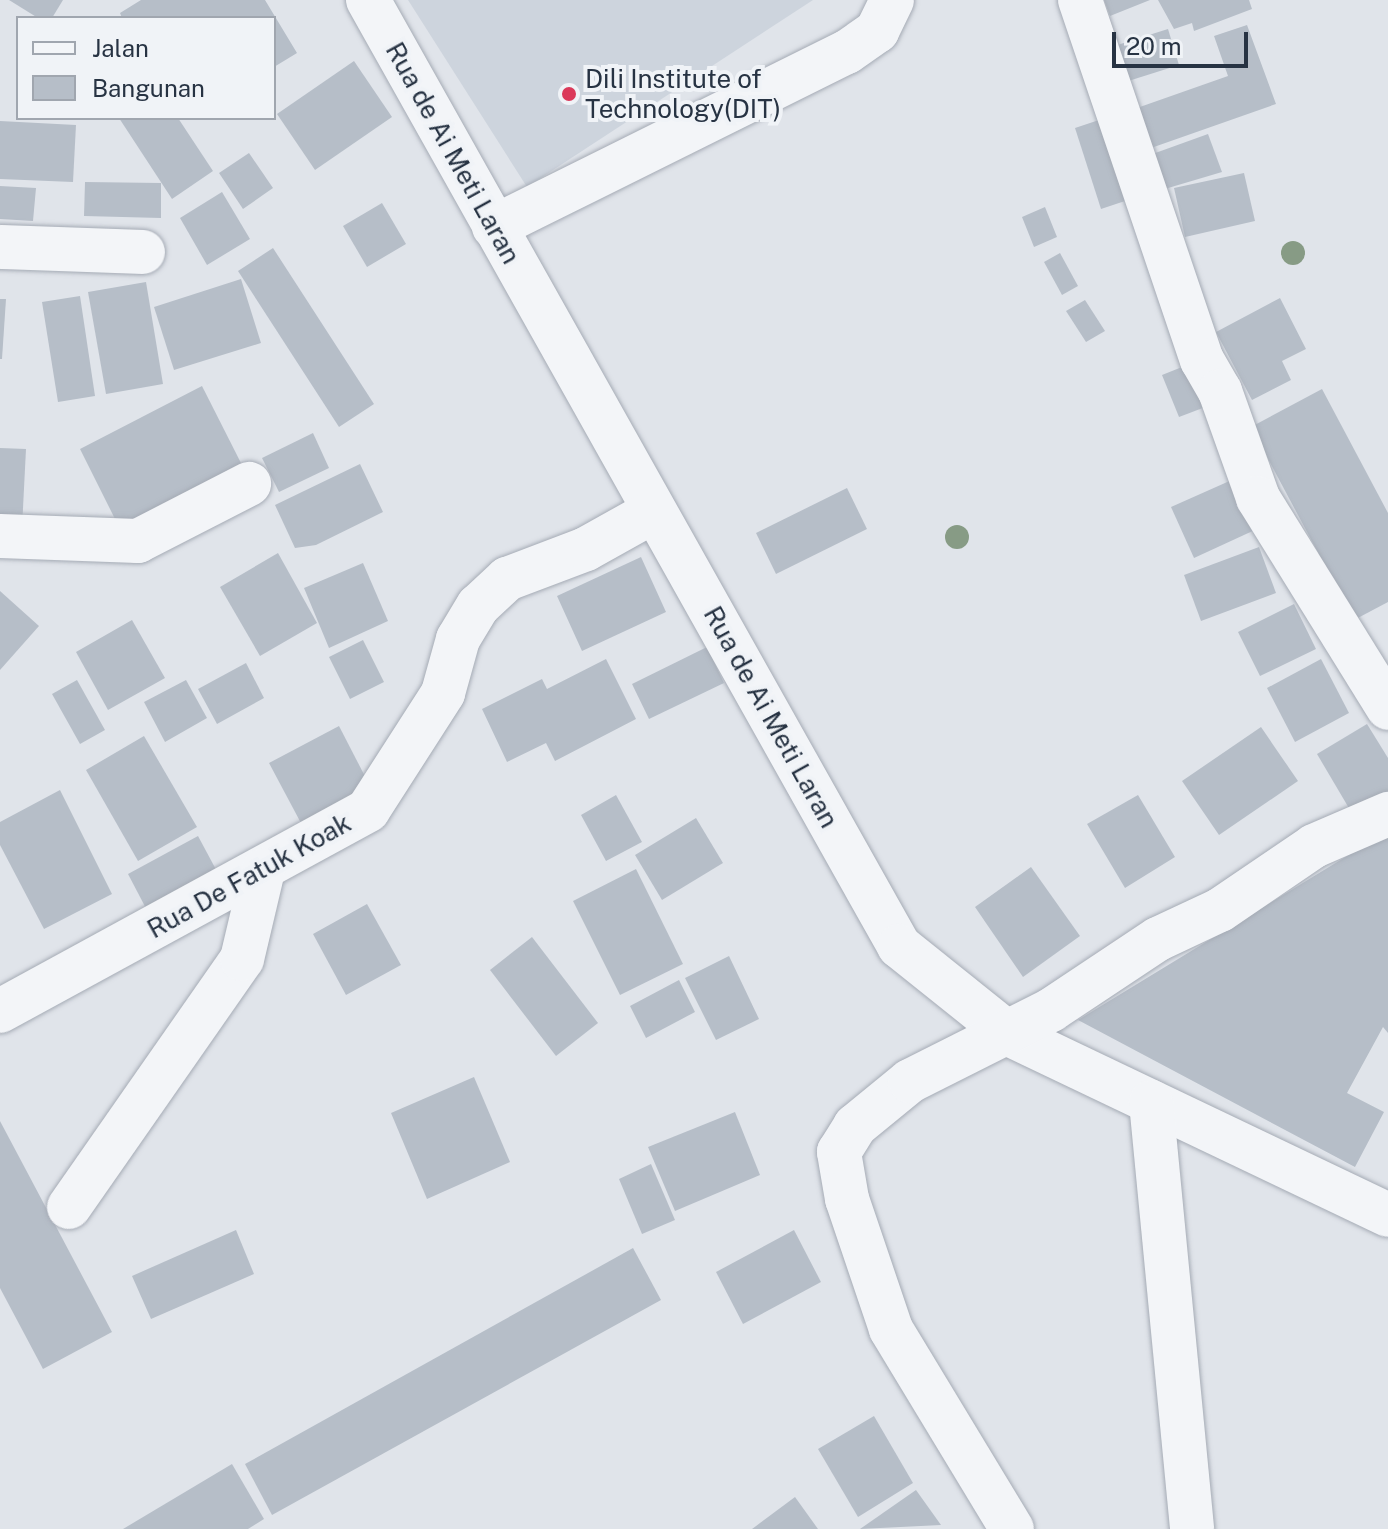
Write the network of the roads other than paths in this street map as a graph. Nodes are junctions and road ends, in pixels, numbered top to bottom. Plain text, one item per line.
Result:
1 (368, 0) edge
2 (892, 0) edge
3 (1080, 0) edge
4 (494, 227) junction
5 (0, 247) edge
6 (143, 252) dead end
7 (249, 484) dead end
8 (654, 511) junction
9 (0, 536) edge
10 (1388, 708) edge
11 (1388, 814) edge
12 (263, 870) junction
13 (0, 1011) edge
14 (1009, 1034) junction
15 (1151, 1102) junction
16 (69, 1207) dead end
17 (1388, 1215) edge
18 (1012, 1529) edge
19 (1192, 1529) edge

1 - 4 street, Rua de Ai Meti Laran
2 - 4 street
3 - 10 street
4 - 8 street, Rua de Ai Meti Laran
5 - 6 street
7 - 9 street
8 - 12 street, Rua De Fatuk Koak
8 - 14 street, Rua de Ai Meti Laran
11 - 14 street
12 - 13 street, Rua De Fatuk Koak
12 - 16 street
14 - 15 street, Rua de Ai Meti Laran
14 - 18 street
15 - 17 street, Rua de Ai Meti Laran
15 - 19 street

